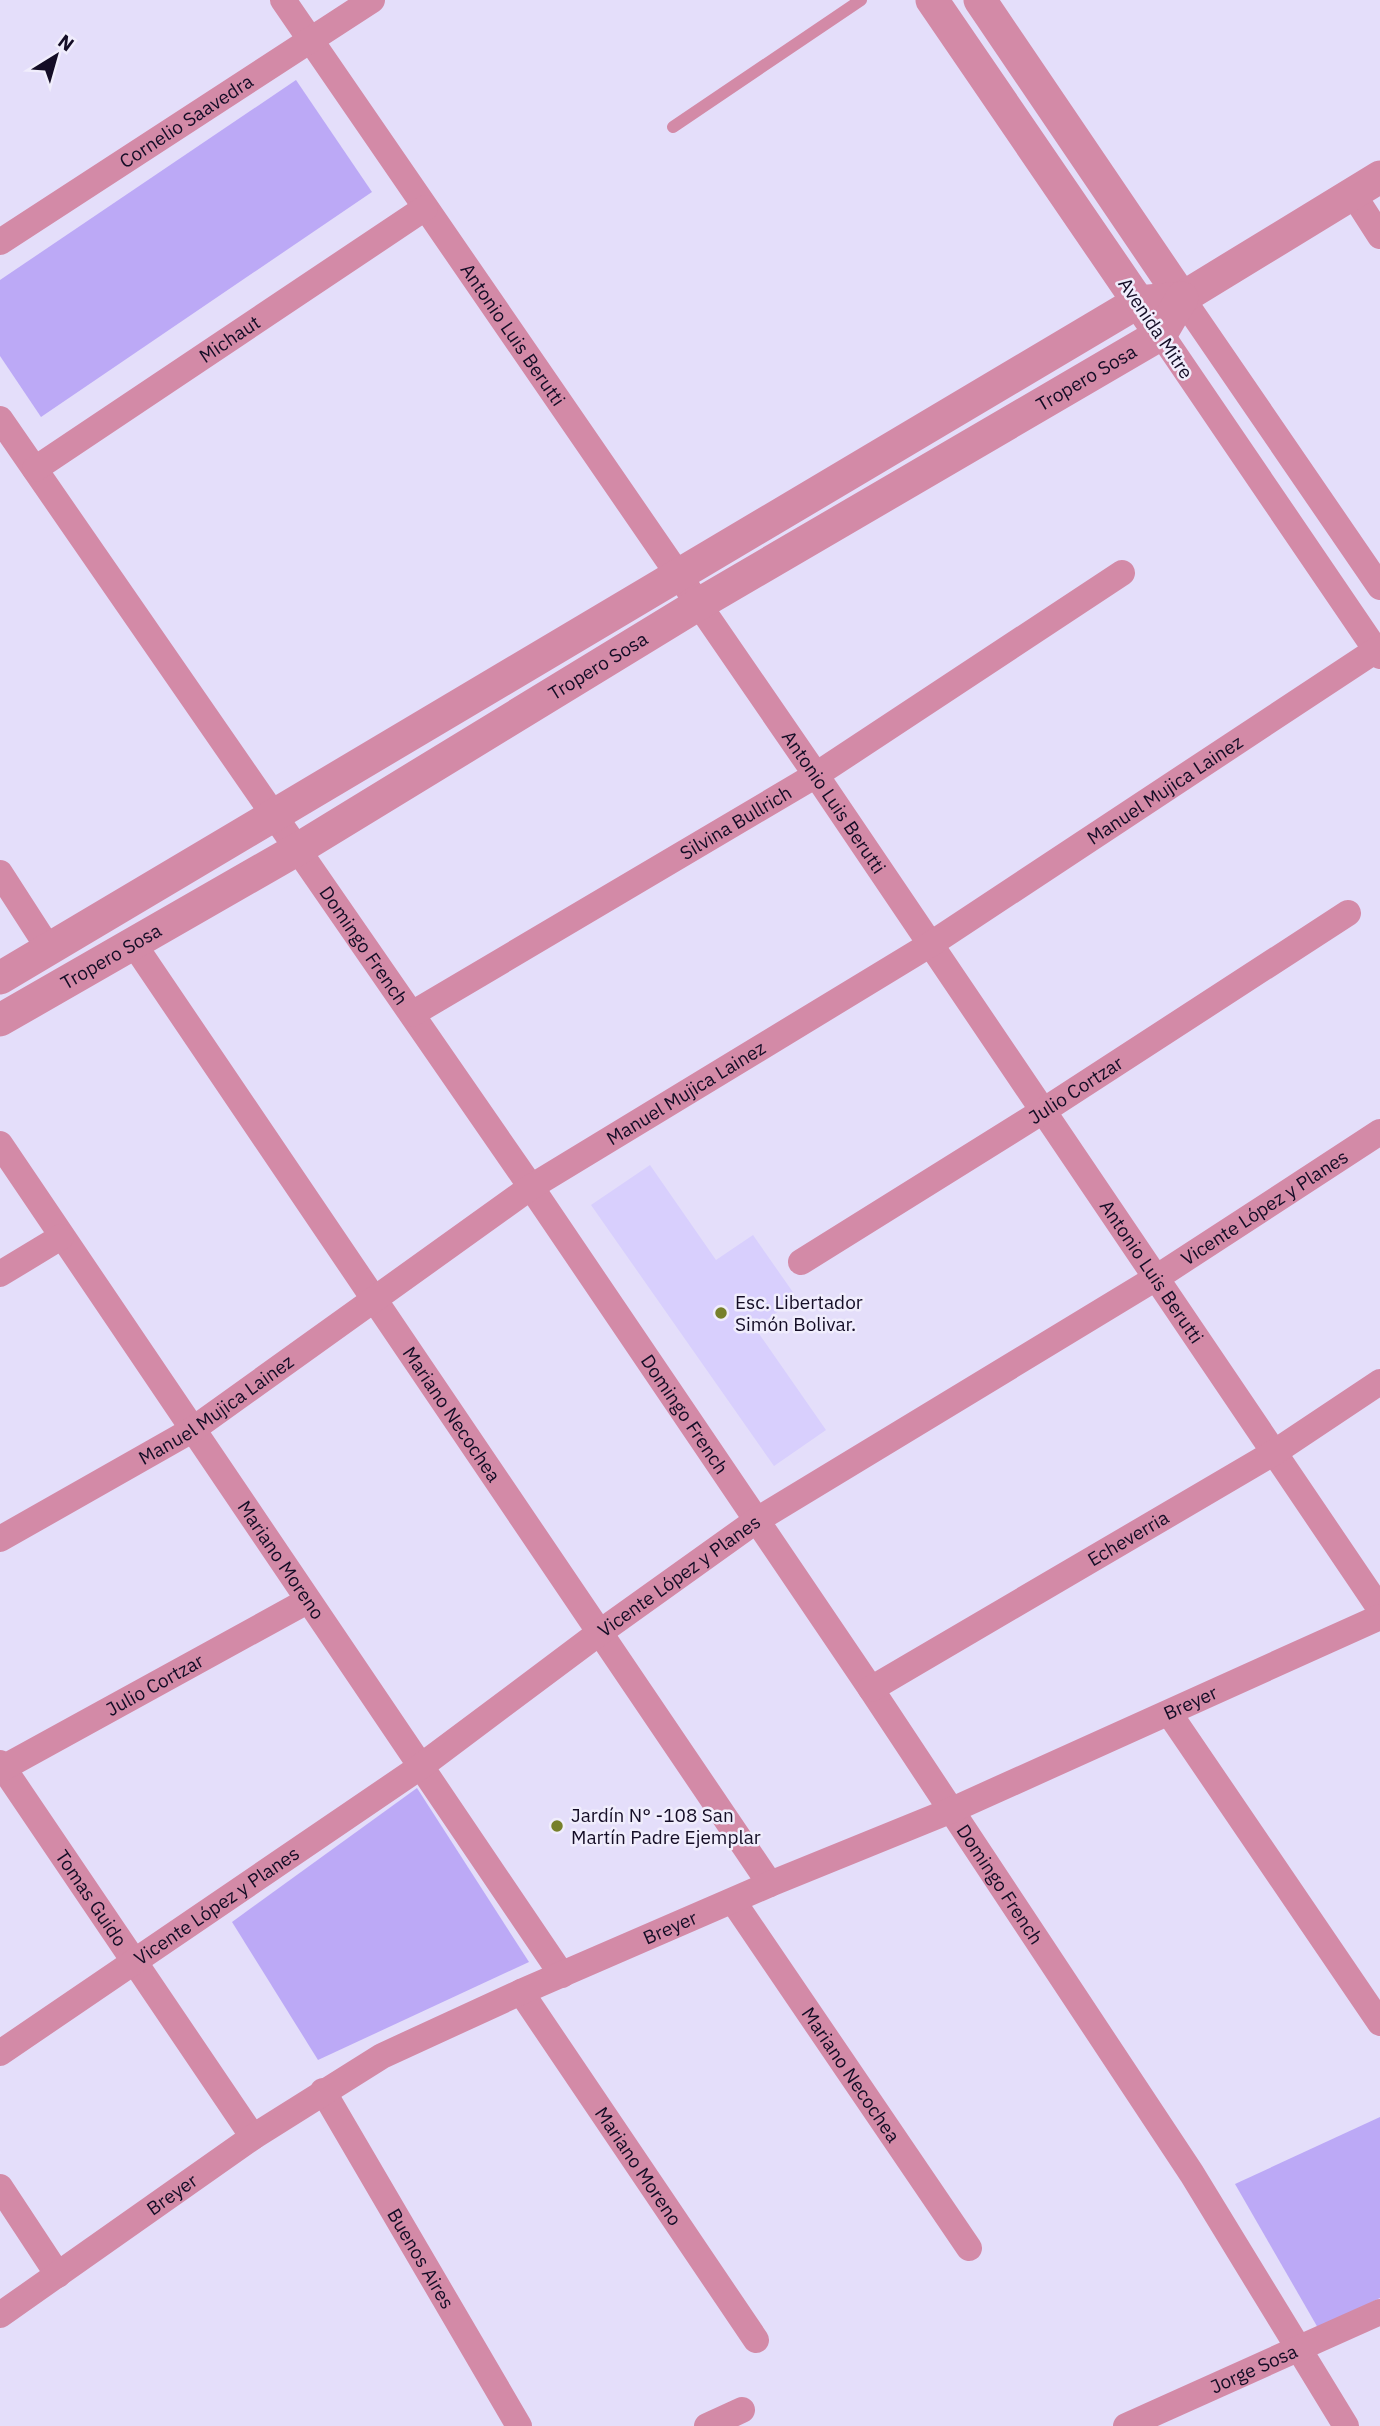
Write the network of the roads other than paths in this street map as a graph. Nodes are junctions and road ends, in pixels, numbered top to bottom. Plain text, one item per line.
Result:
1 (283, 0) edge
2 (372, 0) edge
3 (861, 0) edge
4 (932, 0) edge
5 (980, 0) edge
6 (310, 40) junction
7 (673, 127) dead end
8 (1366, 186) edge
9 (425, 208) junction
10 (1380, 236) edge
11 (0, 242) edge
12 (1182, 298) junction
13 (1138, 302) junction
14 (1161, 334) junction
15 (0, 419) edge
16 (36, 469) junction
17 (1122, 573) dead end
18 (678, 574) junction
19 (1380, 587) edge
20 (699, 604) junction
21 (1378, 653) edge
22 (816, 775) junction
23 (273, 814) junction
24 (298, 849) junction
25 (0, 873) edge
26 (1348, 913) dead end
27 (133, 943) junction
28 (931, 944) junction
29 (49, 949) junction
30 (0, 978) edge
31 (412, 1014) junction
32 (0, 1020) edge
33 (1043, 1111) junction
34 (1380, 1132) edge
35 (0, 1144) edge
36 (531, 1187) junction
37 (61, 1237) junction
38 (801, 1262) dead end
39 (0, 1274) edge
40 (1156, 1278) junction
41 (373, 1301) junction
42 (1380, 1382) edge
43 (192, 1430) junction
44 (1275, 1452) junction
45 (757, 1520) junction
46 (0, 1539) edge
47 (307, 1601) junction
48 (1380, 1609) edge
49 (1380, 1617) edge
50 (599, 1633) junction
51 (871, 1689) junction
52 (1169, 1713) junction
53 (2, 1765) edge
54 (420, 1767) junction
55 (952, 1810) junction
56 (770, 1884) junction
57 (733, 1900) junction
58 (134, 1962) junction
59 (562, 1975) junction
60 (521, 1992) junction
61 (1380, 2023) edge
62 (0, 2053) edge
63 (323, 2091) junction
64 (253, 2137) junction
65 (0, 2187) edge
66 (969, 2248) dead end
67 (58, 2274) junction
68 (1380, 2312) edge
69 (0, 2315) edge
70 (756, 2340) dead end
71 (1299, 2349) junction
72 (742, 2410) dead end
73 (519, 2426) edge
74 (707, 2426) edge
75 (1126, 2426) edge
76 (1346, 2426) edge

1 - 6 street, Antonio Luis Berutti
2 - 6 street, Cornelio Saavedra
3 - 7 lane
4 - 13 street, Avenida Mitre
5 - 12 street, Avenida Mitre
6 - 9 street, Antonio Luis Berutti
6 - 11 street, Cornelio Saavedra
8 - 10 street
8 - 12 street, Tropero Sosa
9 - 16 street, Michaut
9 - 18 street, Antonio Luis Berutti
12 - 13 street, Tropero Sosa
12 - 14 street, Tropero Sosa
12 - 19 street, Avenida Mitre
13 - 14 street, Avenida Mitre
13 - 18 street, Tropero Sosa
14 - 20 street, Tropero Sosa
14 - 21 street, Avenida Mitre
15 - 16 street, Domingo French
16 - 23 street, Domingo French
17 - 22 street, Silvina Bullrich
18 - 20 street, Antonio Luis Berutti
18 - 23 street, Tropero Sosa
20 - 22 street, Antonio Luis Berutti
20 - 24 street, Tropero Sosa
21 - 28 street, Manuel Mujica Lainez
22 - 28 street, Antonio Luis Berutti
22 - 31 street, Silvina Bullrich
23 - 24 street, Domingo French
23 - 29 street, Tropero Sosa
24 - 27 street, Tropero Sosa
24 - 31 street, Domingo French
25 - 29 street
26 - 33 street, Julio Cortzar
27 - 32 street, Tropero Sosa
27 - 41 street, Mariano Necochea
28 - 33 street, Antonio Luis Berutti
28 - 36 street, Manuel Mujica Lainez
29 - 30 street, Tropero Sosa
31 - 36 street, Domingo French
33 - 38 street, Julio Cortzar
33 - 40 street, Antonio Luis Berutti
34 - 40 street, Vicente López y Planes
35 - 37 street, Mariano Moreno
36 - 41 street, Manuel Mujica Lainez
36 - 45 street, Domingo French
37 - 39 street
37 - 43 street, Mariano Moreno
40 - 44 street, Antonio Luis Berutti
40 - 45 street, Vicente López y Planes
41 - 43 street, Manuel Mujica Lainez
41 - 50 street, Mariano Necochea
42 - 44 street, Echeverria
43 - 46 street, Manuel Mujica Lainez
43 - 47 street, Mariano Moreno
44 - 48 street, Antonio Luis Berutti
44 - 51 street, Echeverria
45 - 50 street, Vicente López y Planes
45 - 51 street, Domingo French
47 - 53 street, Julio Cortzar
47 - 54 street, Mariano Moreno
49 - 52 street, Breyer
50 - 54 street, Vicente López y Planes
50 - 56 street, Mariano Necochea
51 - 55 street, Domingo French
52 - 55 street, Breyer
52 - 61 street
53 - 58 street, Tomas Guido
54 - 58 street, Vicente López y Planes
54 - 59 street, Mariano Moreno
55 - 56 street, Breyer
55 - 71 street, Domingo French
56 - 57 street, Breyer
57 - 59 street, Breyer
57 - 66 street, Mariano Necochea
58 - 62 street, Vicente López y Planes
58 - 64 street, Tomas Guido
59 - 60 street, Breyer
60 - 63 street, Breyer
60 - 70 street, Mariano Moreno
63 - 64 street, Breyer
63 - 73 street, Buenos Aires
64 - 67 street, Breyer
65 - 67 street
67 - 69 street, Breyer
68 - 71 street, Jorge Sosa
71 - 75 street, Jorge Sosa
71 - 76 street, Domingo French
72 - 74 street

